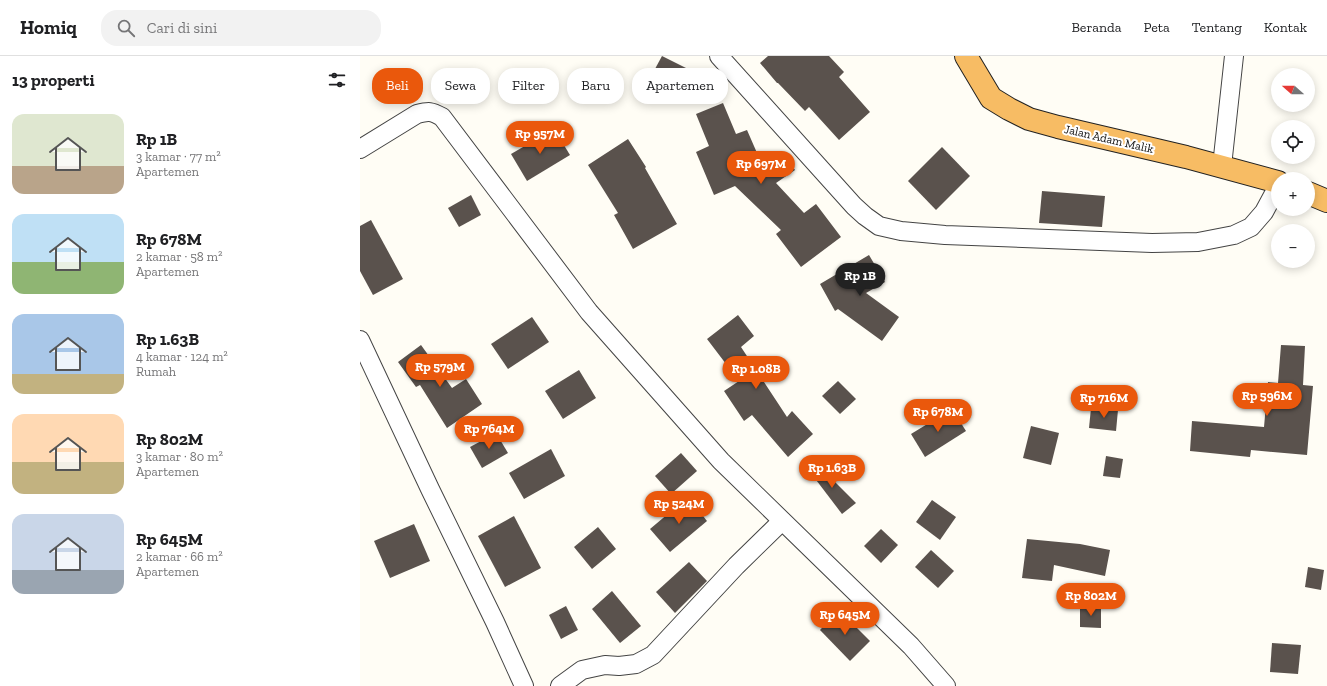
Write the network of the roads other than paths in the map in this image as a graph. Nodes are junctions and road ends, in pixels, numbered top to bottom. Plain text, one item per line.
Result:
1 (719, 56) edge
2 (966, 56) edge
3 (1234, 56) edge
4 (360, 149) edge
5 (1222, 166) junction
6 (1271, 180) edge
7 (1315, 196) edge
8 (1271, 199) edge
9 (1327, 201) edge
10 (360, 340) edge
11 (782, 521) junction
12 (524, 686) edge
13 (560, 686) edge
14 (946, 686) edge

1 - 8 street
2 - 5 highway, Jalan Adam Malik
3 - 5 street
4 - 11 street
5 - 6 highway, Jalan Adam Malik
7 - 9 highway
10 - 12 street
11 - 13 street
11 - 14 street

